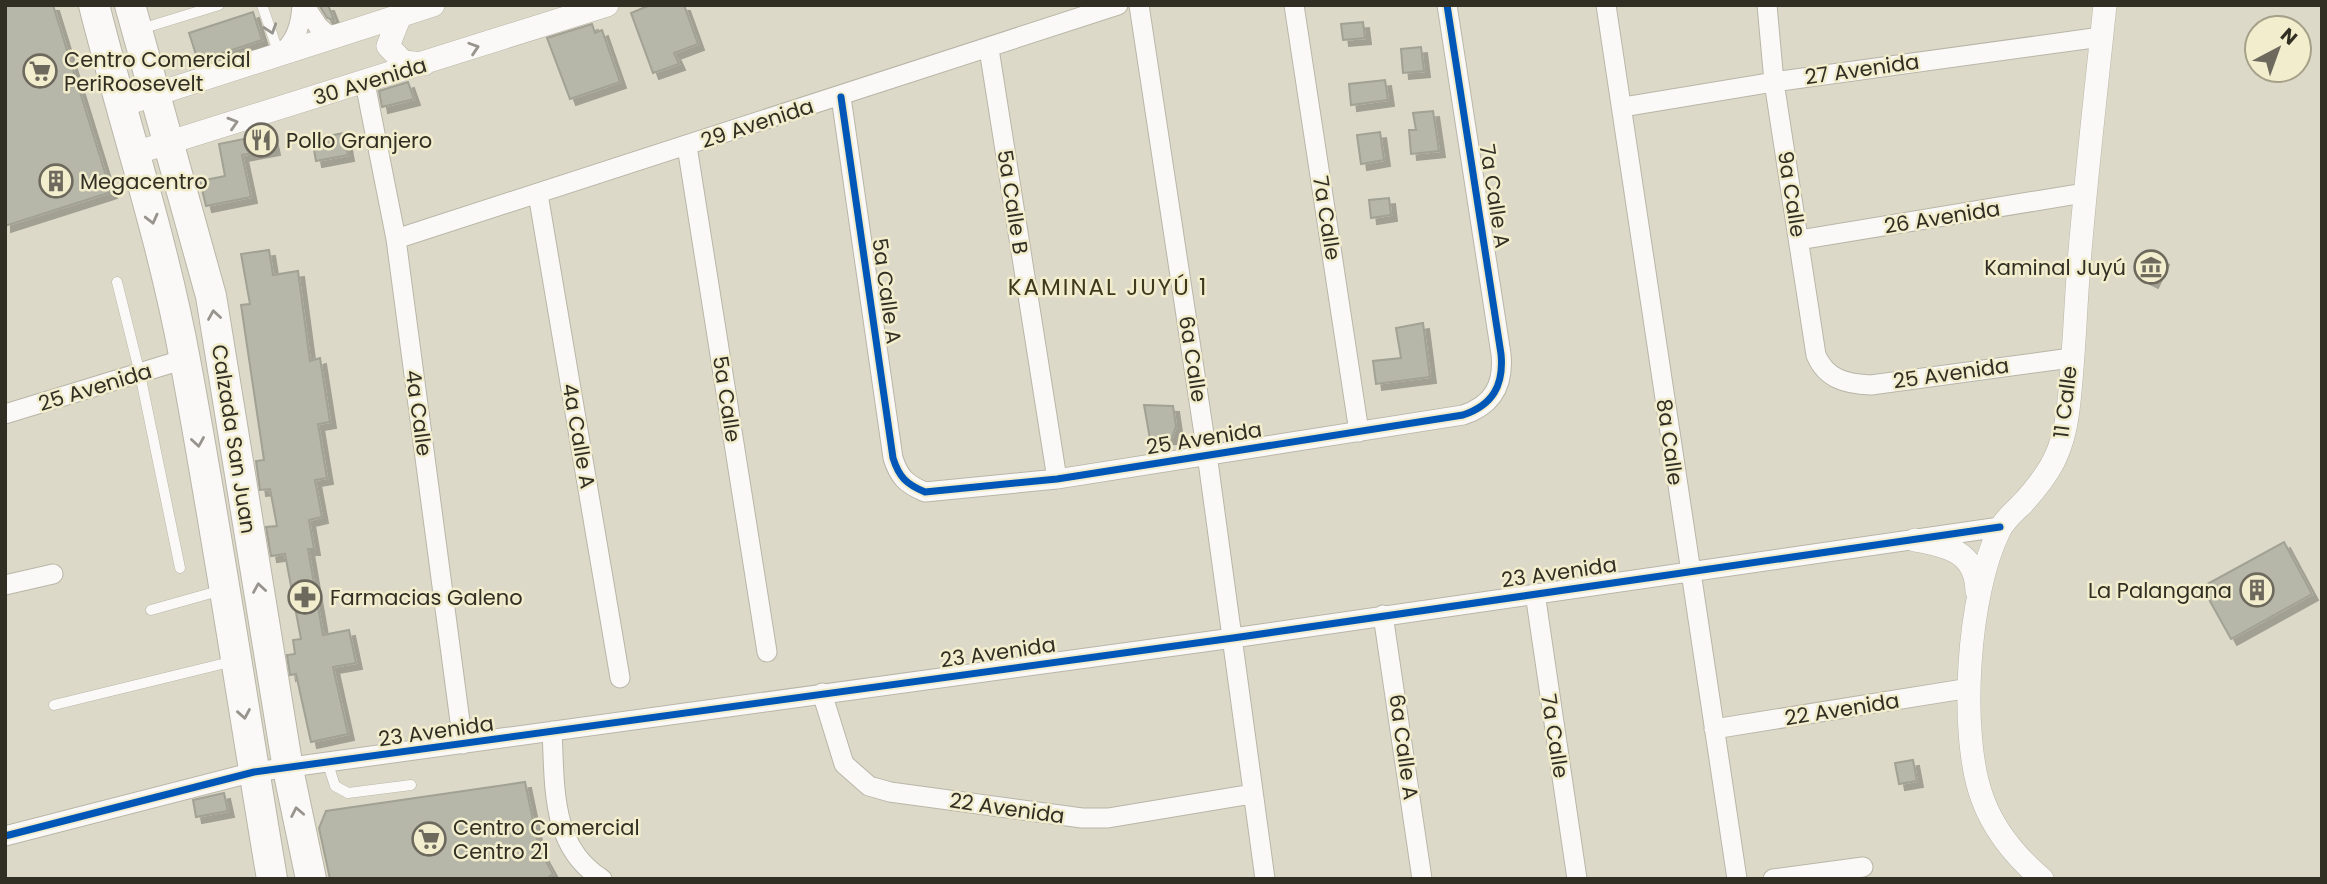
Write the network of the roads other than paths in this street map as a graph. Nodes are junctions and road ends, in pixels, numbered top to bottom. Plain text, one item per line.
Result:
1 (94, 5) edge
2 (219, 5) edge
3 (262, 5) edge
4 (303, 5) edge
5 (433, 5) edge
6 (574, 5) edge
7 (607, 5) edge
8 (1118, 5) edge
9 (1139, 5) edge
10 (1294, 5) edge
11 (1447, 5) edge
12 (1606, 5) edge
13 (1767, 5) edge
14 (2105, 5) edge
15 (400, 16) junction
16 (134, 18) edge
17 (537, 27) junction
18 (339, 35) junction
19 (2101, 37) junction
20 (989, 49) junction
21 (279, 54) junction
22 (425, 64) junction
23 (1774, 82) junction
24 (365, 83) junction
25 (154, 93) junction
26 (841, 97) junction
27 (119, 106) junction
28 (1623, 107) junction
29 (168, 142) junction
30 (687, 146) junction
31 (132, 154) junction
32 (2084, 193) junction
33 (538, 194) junction
34 (396, 239) junction
35 (1799, 240) junction
36 (117, 282) dead end
37 (2071, 358) junction
38 (185, 359) junction
39 (141, 374) junction
40 (1832, 376) joint
41 (1496, 392) joint
42 (5, 414) edge
43 (1359, 432) junction
44 (1207, 454) junction
45 (1057, 479) junction
46 (910, 486) joint
47 (2000, 527) junction
48 (1915, 540) junction
49 (180, 568) dead end
50 (1689, 571) junction
51 (53, 574) dead end
52 (5, 585) edge
53 (223, 590) junction
54 (1977, 592) junction
55 (1535, 593) junction
56 (151, 610) dead end
57 (1383, 615) junction
58 (1233, 638) junction
59 (768, 652) dead end
60 (235, 660) junction
61 (620, 678) dead end
62 (1970, 688) junction
63 (822, 693) junction
64 (54, 705) dead end
65 (1714, 729) junction
66 (552, 731) junction
67 (463, 744) junction
68 (328, 764) junction
69 (288, 769) junction
70 (254, 772) junction
71 (411, 785) dead end
72 (1252, 794) junction
73 (5, 836) edge
74 (1863, 867) dead end
75 (590, 875) edge
76 (272, 879) edge
77 (311, 879) edge
78 (1265, 879) edge
79 (1422, 879) edge
80 (1577, 879) edge
81 (1737, 879) edge
82 (1773, 879) edge
83 (2042, 879) edge

1 - 27 main road, Calzada San Juan
2 - 16 lane
3 -> 21 lane
4 - 18 street
4 - 21 street
5 - 15 street
6 - 17 street
7 - 17 street, 30 Avenida
8 - 20 street, 29 Avenida
9 - 44 street, 6a Calle
10 - 43 street, 7a Calle
11 - 41 street, 7a Calle A
12 - 28 street, 8a Calle
13 - 23 street, 9a Calle
14 - 19 street, 11 Calle
15 - 18 street
15 - 22 street
16 - 25 main road, Calzada San Juan
22 -> 17 street, 30 Avenida
18 - 21 street
19 - 23 street, 27 Avenida
19 - 32 street, 11 Calle
20 - 26 street, 29 Avenida
20 - 45 street, 5a Calle B
21 - 25 street
22 - 24 street, 30 Avenida
23 - 28 street, 27 Avenida
23 - 35 street, 9a Calle
29 -> 24 street, 30 Avenida
24 - 34 street, 4a Calle
25 - 27 street
25 - 29 main road, Calzada San Juan
26 - 30 street, 29 Avenida
26 - 46 street, 5a Calle A
27 - 31 main road, Calzada San Juan
28 - 50 street, 8a Calle
29 - 31 street, 30 Avenida
69 -> 29 main road, Calzada San Juan
30 - 33 street, 29 Avenida
30 - 59 street, 5a Calle
31 -> 38 main road, Calzada San Juan
32 - 35 street, 26 Avenida
32 - 37 street, 11 Calle
33 - 34 street, 29 Avenida
33 - 61 street, 4a Calle A
34 - 67 street, 4a Calle
35 - 40 street, 9a Calle
36 - 39 lane
37 - 40 street, 25 Avenida
37 - 47 street, 11 Calle
38 - 39 street, 25 Avenida
38 -> 53 main road, Calzada San Juan
39 - 42 street, 25 Avenida
39 - 49 lane
41 - 43 street, 25 Avenida
43 - 44 street, 25 Avenida
44 - 45 street, 25 Avenida
44 - 58 street, 6a Calle
45 - 46 street, 25 Avenida
47 - 48 street, 23 Avenida
47 - 54 street, 11 Calle
48 - 50 street, 23 Avenida
48 - 54 street
50 - 55 street, 23 Avenida
50 - 65 street, 8a Calle
51 - 52 street
53 - 56 lane
53 - 60 main road, Calzada San Juan
54 - 62 street, 11 Calle
55 - 57 street, 23 Avenida
55 - 80 street, 7a Calle
57 - 58 street, 23 Avenida
57 - 79 street, 6a Calle A
58 - 63 street, 23 Avenida
58 - 72 street, 6a Calle
60 - 64 lane
60 -> 70 main road, Calzada San Juan
62 - 65 street, 22 Avenida
62 - 83 street, 11 Calle
63 - 66 street, 23 Avenida
63 - 72 street, 22 Avenida
65 - 81 street, 8a Calle
66 - 67 street, 23 Avenida
66 - 75 street
67 - 68 street, 23 Avenida
68 - 69 street, 23 Avenida
68 - 71 lane
69 - 70 street, 23 Avenida
77 -> 69 main road, Calzada San Juan
70 - 73 street, 23 Avenida
70 - 76 main road, Calzada San Juan
72 - 78 street, 6a Calle
74 - 82 street

